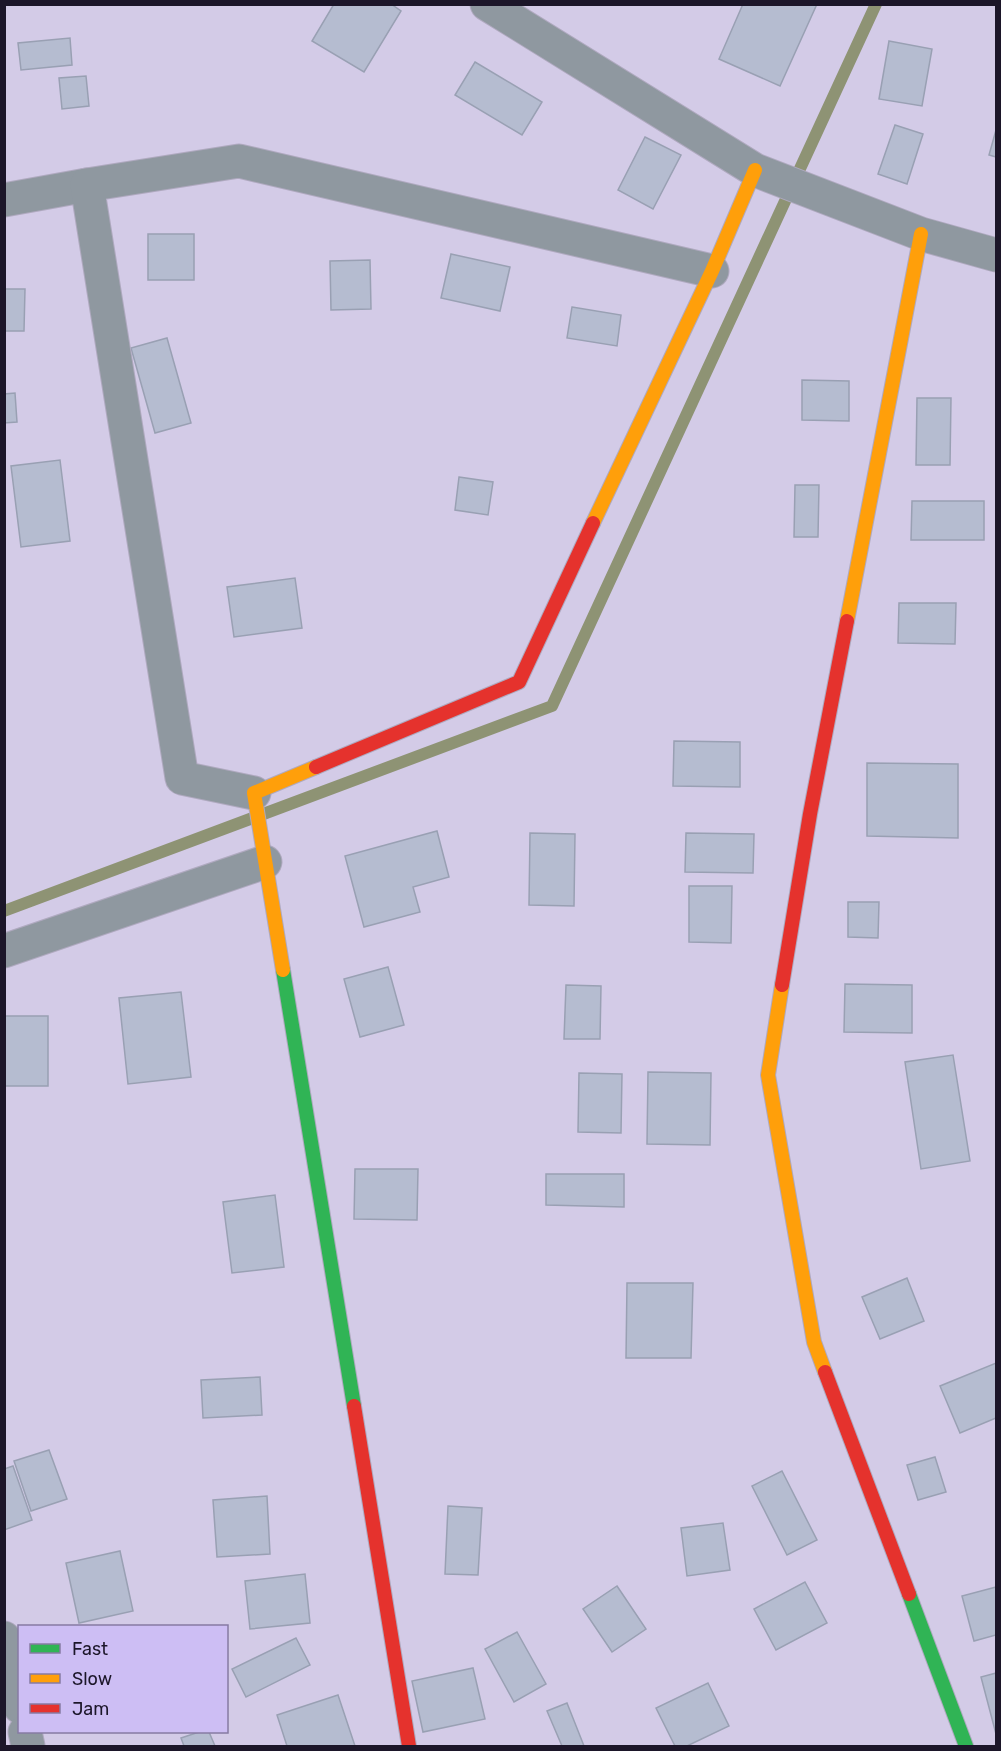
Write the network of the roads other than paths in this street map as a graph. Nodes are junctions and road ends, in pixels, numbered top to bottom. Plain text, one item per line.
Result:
1 (488, 4) edge
2 (768, 175) junction
3 (87, 185) junction
4 (4, 200) edge
5 (921, 234) junction
6 (996, 255) edge
7 (712, 271) junction
8 (255, 801) junction
9 (263, 851) junction
10 (4, 951) edge
11 (4, 1638) edge
12 (18, 1698) edge
13 (410, 1746) edge
14 (966, 1746) edge

1 - 2 street
2 - 5 street
2 - 7 street
3 - 4 street
3 - 7 street
3 - 8 street
5 - 6 street
5 - 14 street
7 - 8 street
8 - 9 street
9 - 10 street
9 - 13 street
11 - 12 street

